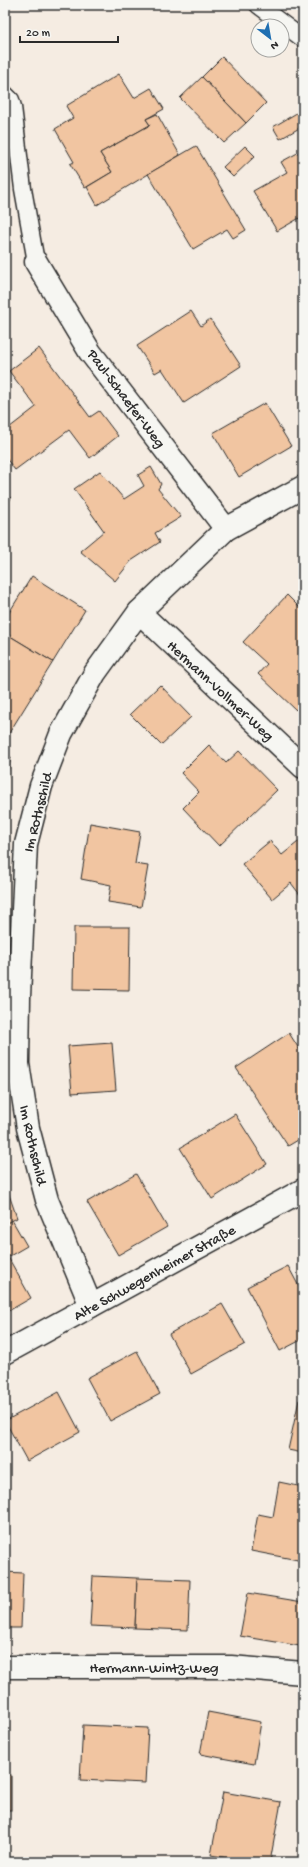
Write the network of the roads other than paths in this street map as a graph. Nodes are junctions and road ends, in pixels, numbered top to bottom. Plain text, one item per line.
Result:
1 (258, 5) edge
2 (303, 39) edge
3 (5, 94) edge
4 (36, 262) joint
5 (303, 487) edge
6 (226, 529) junction
7 (139, 612) junction
8 (303, 767) edge
9 (303, 1190) edge
10 (91, 1306) junction
11 (5, 1354) edge
12 (5, 1666) edge
13 (303, 1673) edge

1 - 2 lane
3 - 4 lane
4 - 6 street, Paul-Schaefer-Weg
5 - 6 street, Im Rothschild
6 - 7 street, Im Rothschild
7 - 8 street, Hermann-Vollmer-Weg
7 - 10 street, Im Rothschild
9 - 10 street, Alte Schwegenheimer Straße
10 - 11 street, Alte Schwegenheimer Straße
12 - 13 street, Hermann-Wintz-Weg

